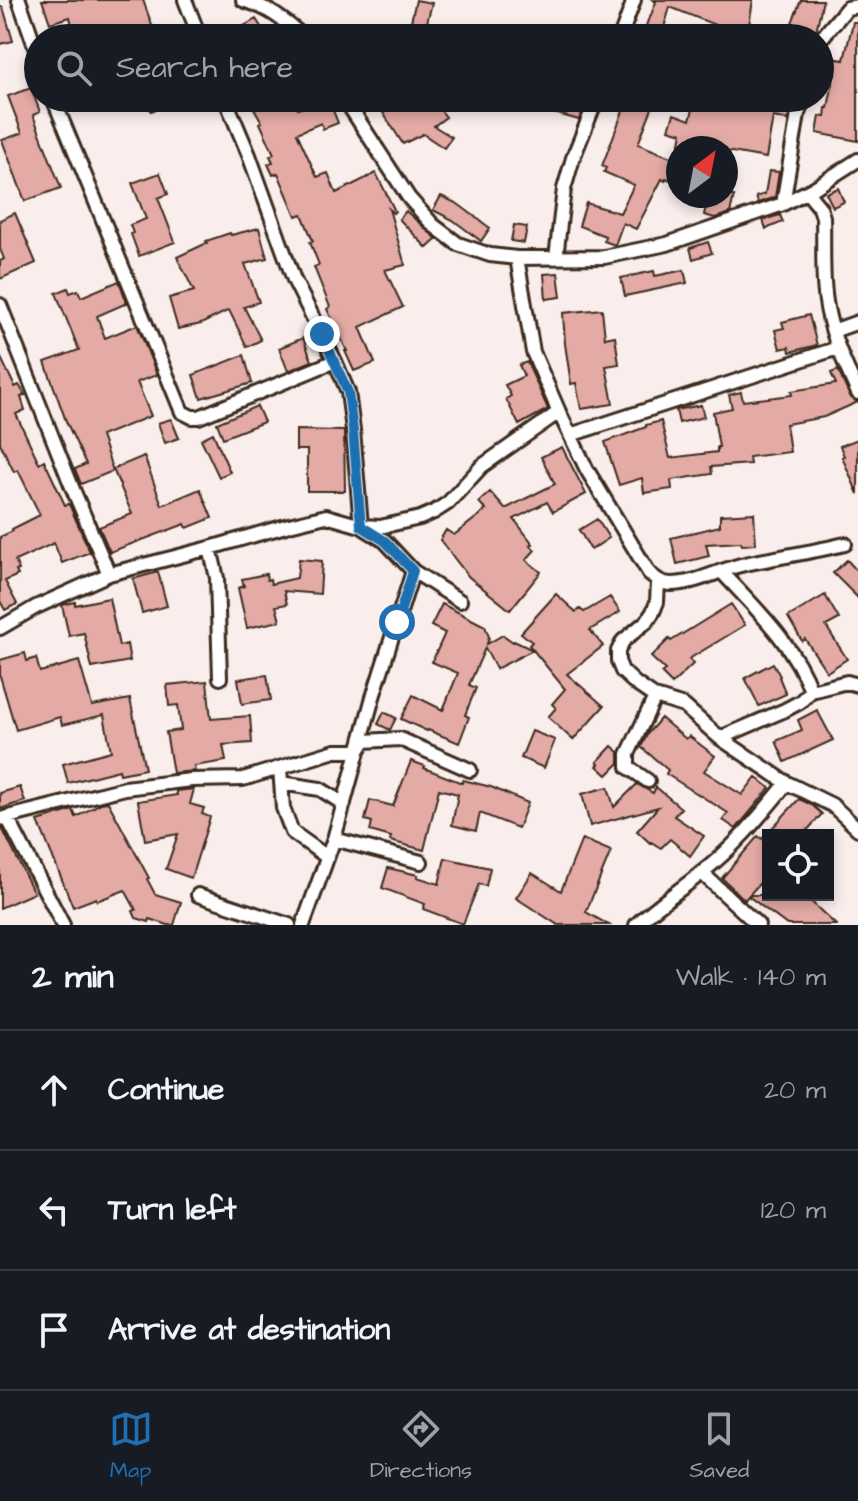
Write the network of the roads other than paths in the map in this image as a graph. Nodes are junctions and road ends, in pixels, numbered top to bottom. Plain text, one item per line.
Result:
1 (19, 0) edge
2 (185, 0) edge
3 (243, 0) edge
4 (634, 0) edge
5 (858, 6) edge
6 (27, 24) edge
7 (194, 24) edge
8 (288, 24) edge
9 (625, 24) edge
10 (834, 24) edge
11 (59, 112) edge
12 (231, 112) edge
13 (353, 112) edge
14 (591, 112) edge
15 (799, 112) edge
16 (858, 160) edge
17 (807, 192) junction
18 (783, 204) junction
19 (517, 258) junction
20 (556, 258) junction
21 (0, 305) edge
22 (858, 322) edge
23 (833, 331) junction
24 (838, 348) junction
25 (335, 361) junction
26 (858, 393) edge
27 (559, 412) junction
28 (570, 435) junction
29 (361, 526) junction
30 (845, 544) dead end
31 (210, 548) junction
32 (413, 571) junction
33 (721, 571) junction
34 (109, 574) junction
35 (658, 581) junction
36 (460, 601) dead end
37 (0, 628) edge
38 (220, 678) dead end
39 (858, 685) edge
40 (811, 691) junction
41 (655, 697) junction
42 (720, 738) junction
43 (358, 751) junction
44 (280, 768) junction
45 (470, 770) dead end
46 (648, 781) dead end
47 (281, 783) junction
48 (787, 783) junction
49 (344, 804) junction
50 (4, 818) edge
51 (858, 829) edge
52 (334, 839) junction
53 (327, 857) junction
54 (421, 862) dead end
55 (702, 873) junction
56 (198, 895) dead end
57 (63, 925) edge
58 (289, 925) edge
59 (303, 925) edge
60 (636, 925) edge
61 (758, 925) edge

1 - 6 street
2 - 7 street
3 - 8 street
4 - 9 street
5 - 10 street
11 - 25 street
12 - 25 street
13 - 19 street
14 - 20 street
15 - 18 street
16 - 17 street
17 - 18 street
17 - 23 street
18 - 20 street
19 - 20 street
19 - 27 street
21 - 34 street
22 - 23 street
23 - 24 street
24 - 26 street
24 - 28 street
25 - 29 street
27 - 28 street
27 - 29 street
28 - 35 street
29 - 31 street
29 - 32 street
30 - 33 street
31 - 34 street
31 - 38 street
32 - 36 street
32 - 43 street
33 - 35 street
33 - 40 street
34 - 37 street
35 - 41 street
39 - 40 street
40 - 42 street
41 - 42 street
41 - 46 street
42 - 48 street
43 - 44 street
43 - 45 street
43 - 49 street
44 - 47 street
44 - 50 street
47 - 49 street
47 - 53 street
48 - 51 street
48 - 55 street
49 - 52 street
50 - 57 street
52 - 53 street
52 - 54 street
53 - 59 street
55 - 60 street
55 - 61 street
56 - 58 street

